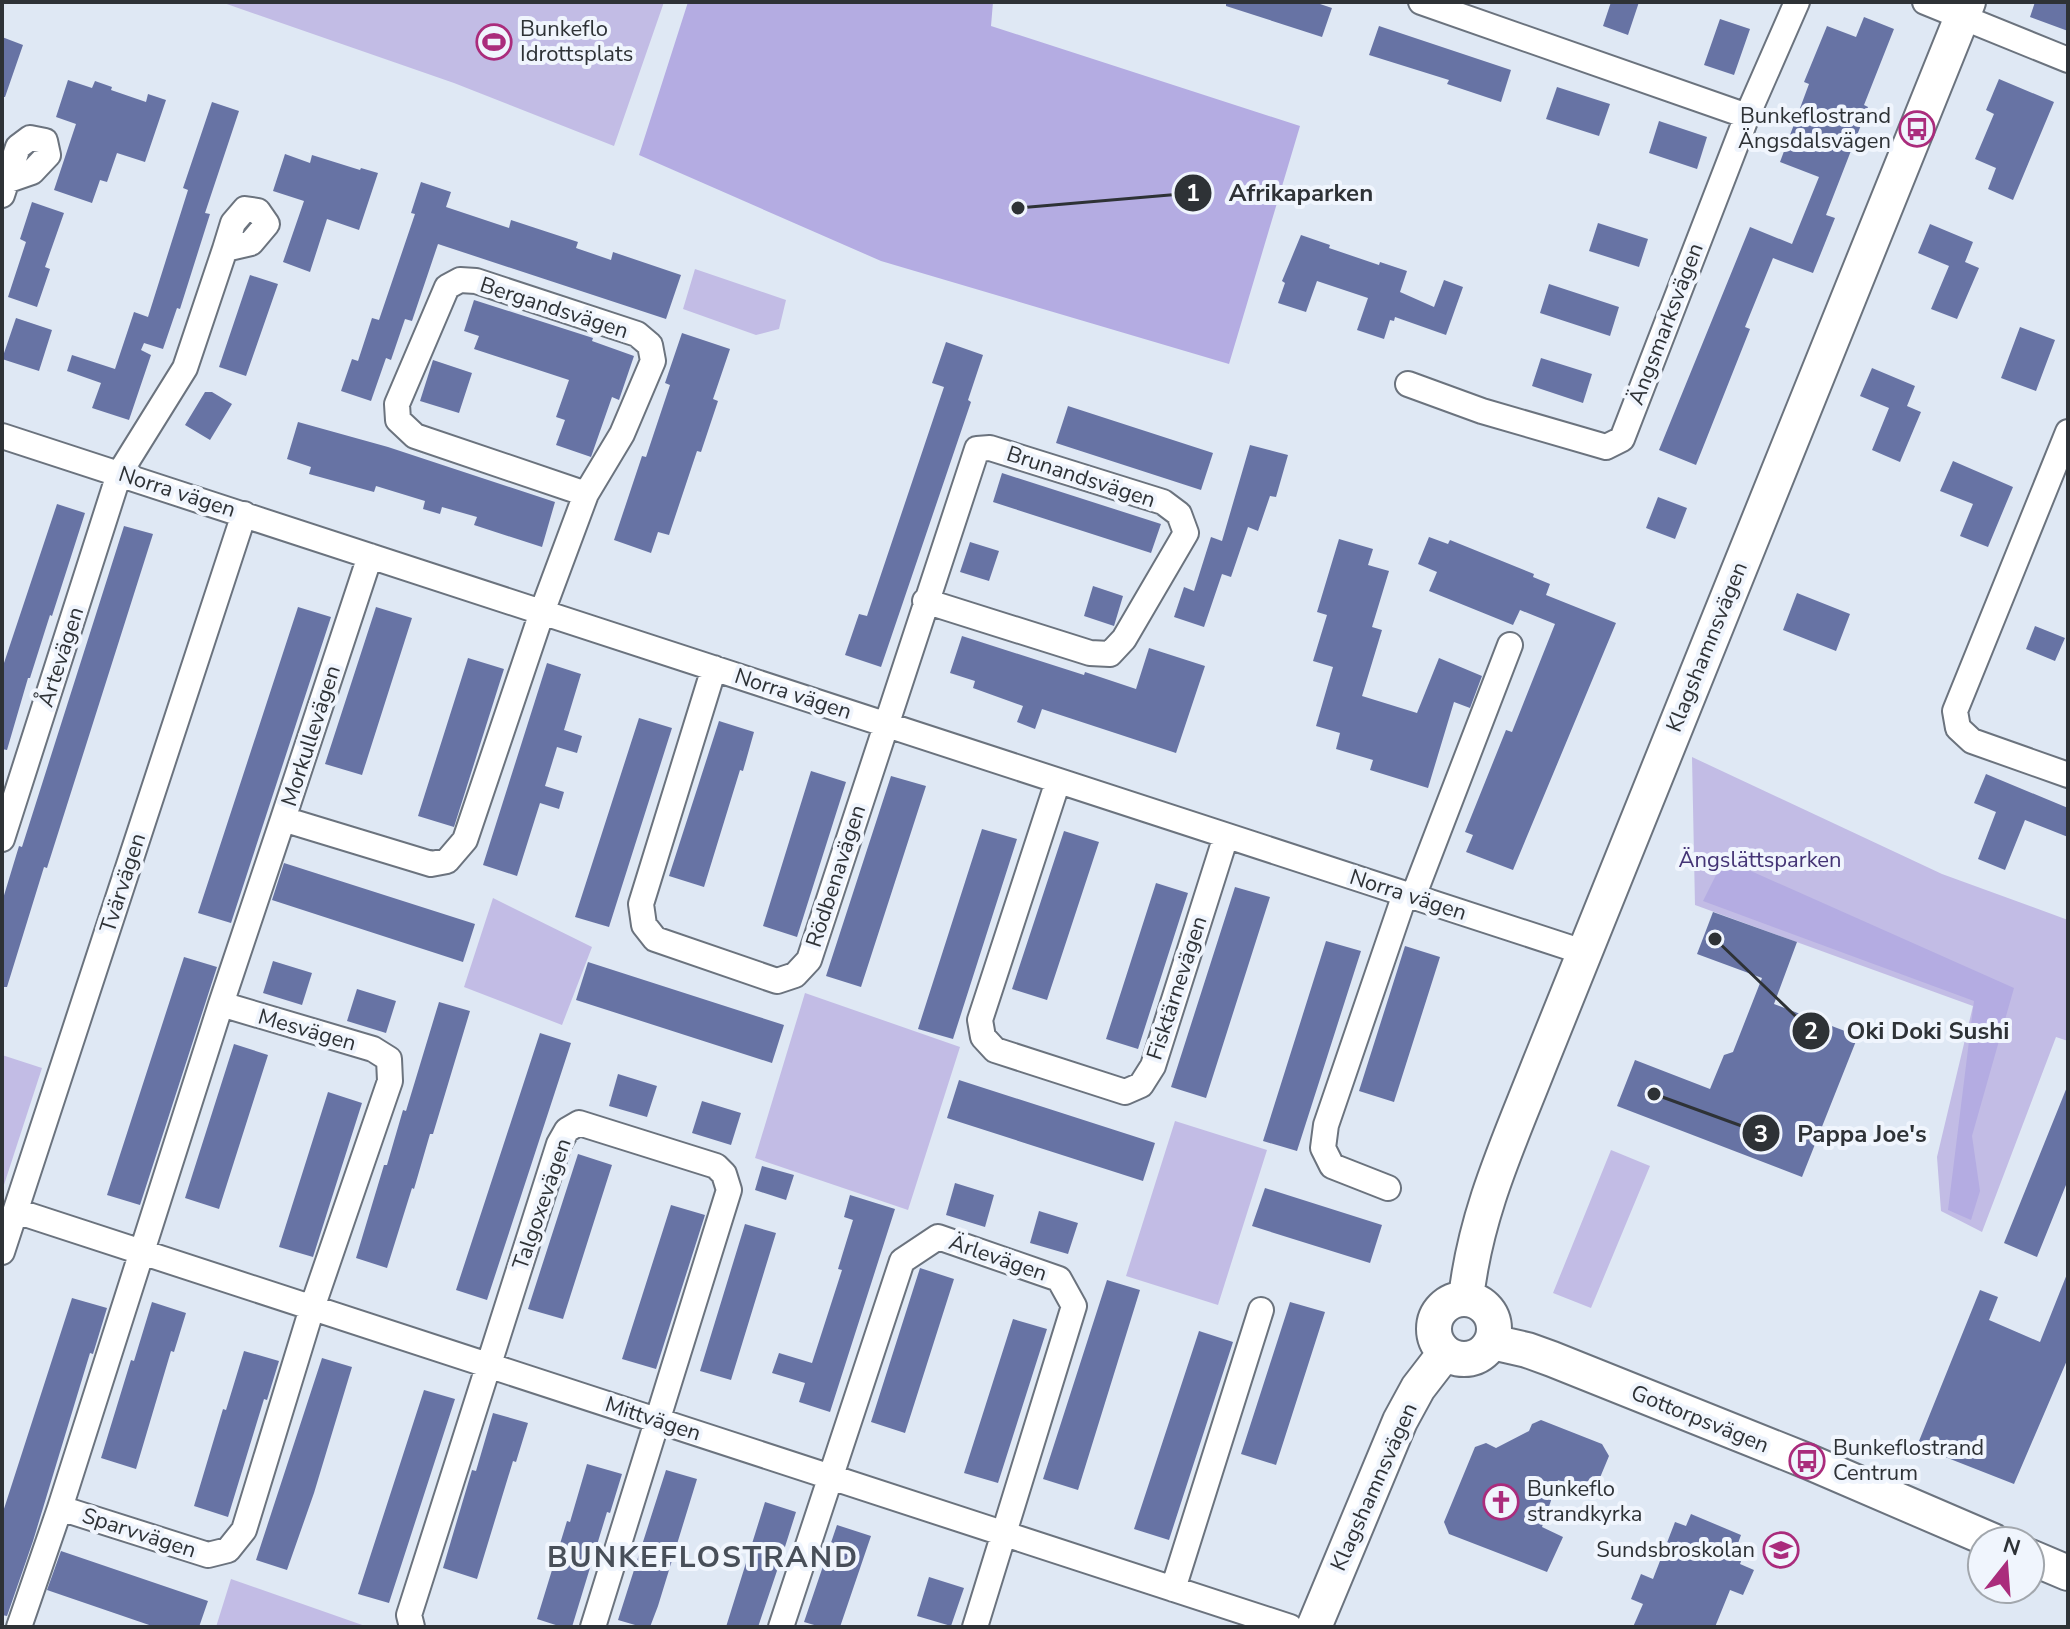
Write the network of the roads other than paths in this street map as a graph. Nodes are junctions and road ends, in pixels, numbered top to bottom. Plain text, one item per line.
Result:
1 (1421, 2) edge
2 (1797, 2) edge
3 (1925, 2) edge
4 (1965, 10) edge
5 (2068, 60) edge
6 (1747, 116) junction
7 (225, 249) dead end
8 (1408, 384) dead end
9 (2068, 432) edge
10 (2, 436) edge
11 (119, 474) junction
12 (586, 494) junction
13 (244, 514) junction
14 (370, 556) junction
15 (925, 601) junction
16 (542, 612) junction
17 (1510, 645) dead end
18 (714, 668) junction
19 (885, 724) junction
20 (2068, 775) edge
21 (1058, 781) junction
22 (283, 819) junction
23 (1226, 836) junction
24 (2, 839) edge
25 (1409, 895) junction
26 (1583, 952) junction
27 (221, 1004) junction
28 (1388, 1188) dead end
29 (16, 1211) junction
30 (2, 1252) edge
31 (142, 1252) junction
32 (1466, 1299) junction
33 (312, 1308) junction
34 (1261, 1310) dead end
35 (1492, 1342) junction
36 (1445, 1353) junction
37 (490, 1366) junction
38 (658, 1421) junction
39 (833, 1477) junction
40 (60, 1508) junction
41 (1966, 1529) edge
42 (1004, 1534) junction
43 (2046, 1564) edge
44 (2068, 1573) edge
45 (1173, 1589) junction
46 (19, 1627) edge
47 (412, 1627) edge
48 (593, 1627) edge
49 (781, 1627) edge
50 (975, 1627) edge
51 (1290, 1627) edge
52 (1314, 1627) edge

1 - 6 street
2 - 6 street, Ängsmarksvägen
3 - 4 street
4 - 5 street
4 - 26 street, Klagshamnsvägen
6 - 8 street, Ängsmarksvägen
7 - 11 street, Årtevägen
9 - 20 street
10 - 11 street, Norra vägen
11 - 13 street, Norra vägen
11 - 24 street, Årtevägen
12 - 12 street, Bergandsvägen
12 - 16 street, Bergandsvägen
13 - 14 street, Norra vägen
13 - 29 street, Tvärvägen
14 - 16 street, Norra vägen
14 - 22 street, Morkullevägen
15 - 15 street, Brunandsvägen
15 - 19 street, Brunandsvägen
16 - 18 street, Norra vägen
16 - 22 street, Morkullevägen
17 - 25 street
18 - 19 street, Norra vägen
18 - 19 street, Rödbenavägen
19 - 21 street, Norra vägen
21 - 23 street, Norra vägen
21 - 23 street, Fisktärnevägen
22 - 27 street
23 - 25 street, Norra vägen
25 - 26 street, Norra vägen
25 - 28 street
26 - 32 street, Klagshamnsvägen
27 - 31 street
27 - 33 street, Mesvägen
29 - 30 street, Tvärvägen
29 - 31 street, Mittvägen
31 - 33 street, Mittvägen
31 - 40 street, Sparvvägen
32 - 35 street
32 - 36 street
33 - 37 street, Mittvägen
33 - 40 street, Sparvvägen
34 - 45 street
35 - 36 street
35 - 41 street, Gottorpsvägen
36 - 52 street, Klagshamnsvägen
37 - 38 street, Mittvägen
37 - 38 street, Talgoxevägen
37 - 47 street, Talgoxevägen
38 - 39 street, Mittvägen
38 - 48 street, Talgoxevägen
39 - 42 street, Mittvägen
39 - 42 street, Ärlevägen
39 - 49 street
40 - 46 street
42 - 45 street, Mittvägen
42 - 50 street
43 - 44 street
45 - 51 street, Mittvägen

